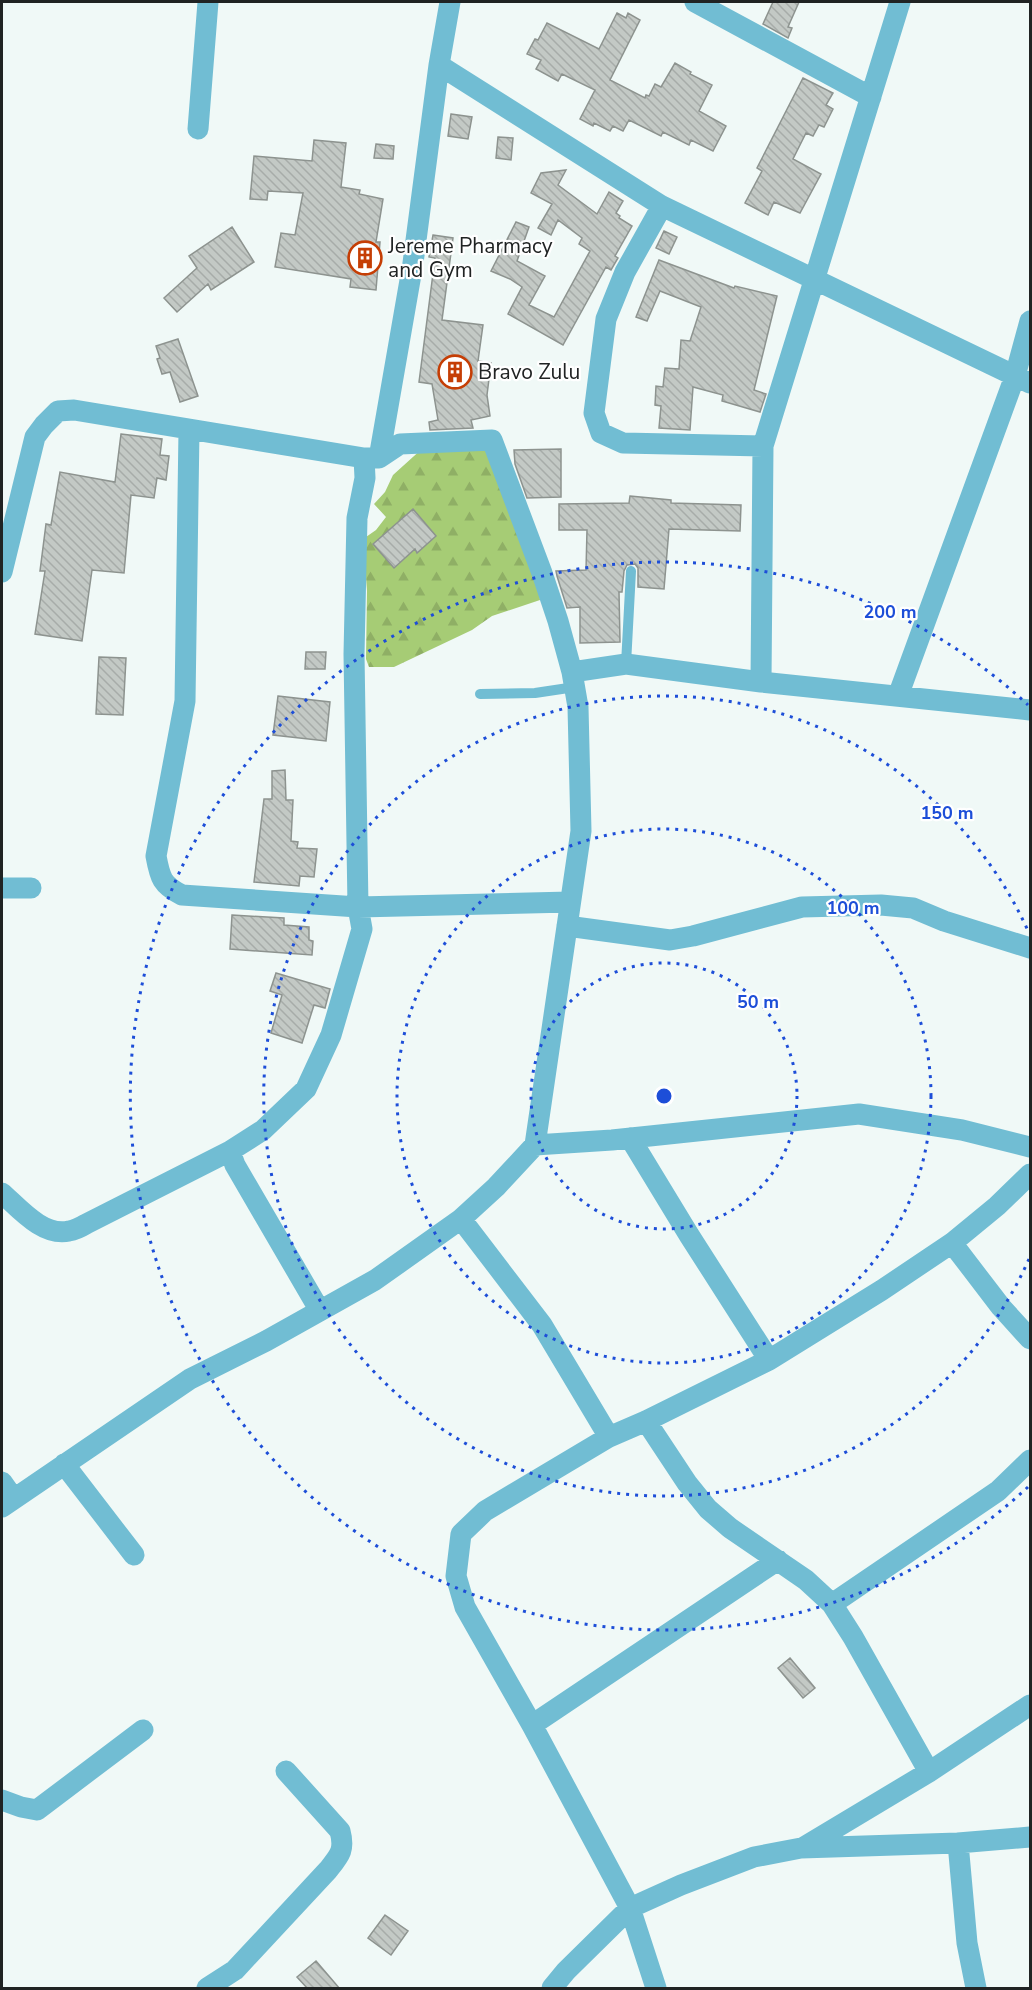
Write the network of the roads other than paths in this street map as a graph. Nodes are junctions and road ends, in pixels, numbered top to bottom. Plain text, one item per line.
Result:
1 (208, 2) edge
2 (450, 2) edge
3 (695, 2) edge
4 (900, 2) edge
5 (439, 65) junction
6 (872, 97) junction
7 (198, 129) dead end
8 (662, 206) junction
9 (814, 280) junction
10 (1030, 321) edge
11 (1022, 379) edge
12 (189, 430) junction
13 (763, 446) junction
14 (372, 458) junction
15 (631, 571) dead end
16 (2, 572) edge
17 (626, 664) junction
18 (573, 679) junction
19 (761, 682) junction
20 (480, 694) dead end
21 (898, 696) junction
22 (1030, 710) edge
23 (2, 888) edge
24 (31, 888) dead end
25 (570, 902) junction
26 (358, 907) junction
27 (567, 926) junction
28 (1030, 948) edge
29 (630, 1138) junction
30 (535, 1145) junction
31 (1030, 1147) edge
32 (230, 1151) junction
33 (1030, 1174) edge
34 (2, 1193) edge
35 (461, 1219) junction
36 (952, 1243) junction
37 (320, 1311) junction
38 (1030, 1339) edge
39 (769, 1360) junction
40 (646, 1421) junction
41 (609, 1437) junction
42 (1030, 1460) edge
43 (64, 1464) junction
44 (6, 1496) edge
45 (134, 1555) dead end
46 (778, 1560) junction
47 (832, 1604) junction
48 (1030, 1705) edge
49 (532, 1725) junction
50 (143, 1730) dead end
51 (286, 1771) dead end
52 (929, 1772) junction
53 (2, 1800) edge
54 (1030, 1837) edge
55 (958, 1843) junction
56 (801, 1848) junction
57 (630, 1908) junction
58 (207, 1989) edge
59 (552, 1989) edge
60 (656, 1989) edge
61 (976, 1989) edge

1 - 7 street
2 - 5 street
3 - 6 street
4 - 6 street
5 - 8 street
5 - 14 street
6 - 9 street
8 - 9 street
8 - 13 street
9 - 11 street
9 - 13 street
10 - 11 street
11 - 21 street
12 - 14 street
12 - 16 street
12 - 26 street
13 - 19 street
14 - 18 street
14 - 26 street
15 - 17 lane
17 - 18 street
17 - 19 street
18 - 20 lane
18 - 25 street
19 - 21 street
21 - 22 street
23 - 24 street
25 - 26 street
25 - 27 street
26 - 32 street
27 - 28 street
27 - 30 street
29 - 30 street
29 - 31 street
29 - 39 street
30 - 35 street
32 - 34 street
32 - 37 street
33 - 36 street
35 - 37 street
35 - 41 street
36 - 38 street
36 - 39 street
37 - 43 street
39 - 40 street
40 - 41 street
40 - 46 street
41 - 49 street
42 - 47 street
43 - 44 street
43 - 45 street
46 - 47 street
46 - 49 street
47 - 52 street
48 - 52 street
49 - 57 street
50 - 53 street
51 - 58 street
52 - 56 street
54 - 55 street
55 - 56 street
55 - 61 street
56 - 57 street
57 - 59 street
57 - 60 street

